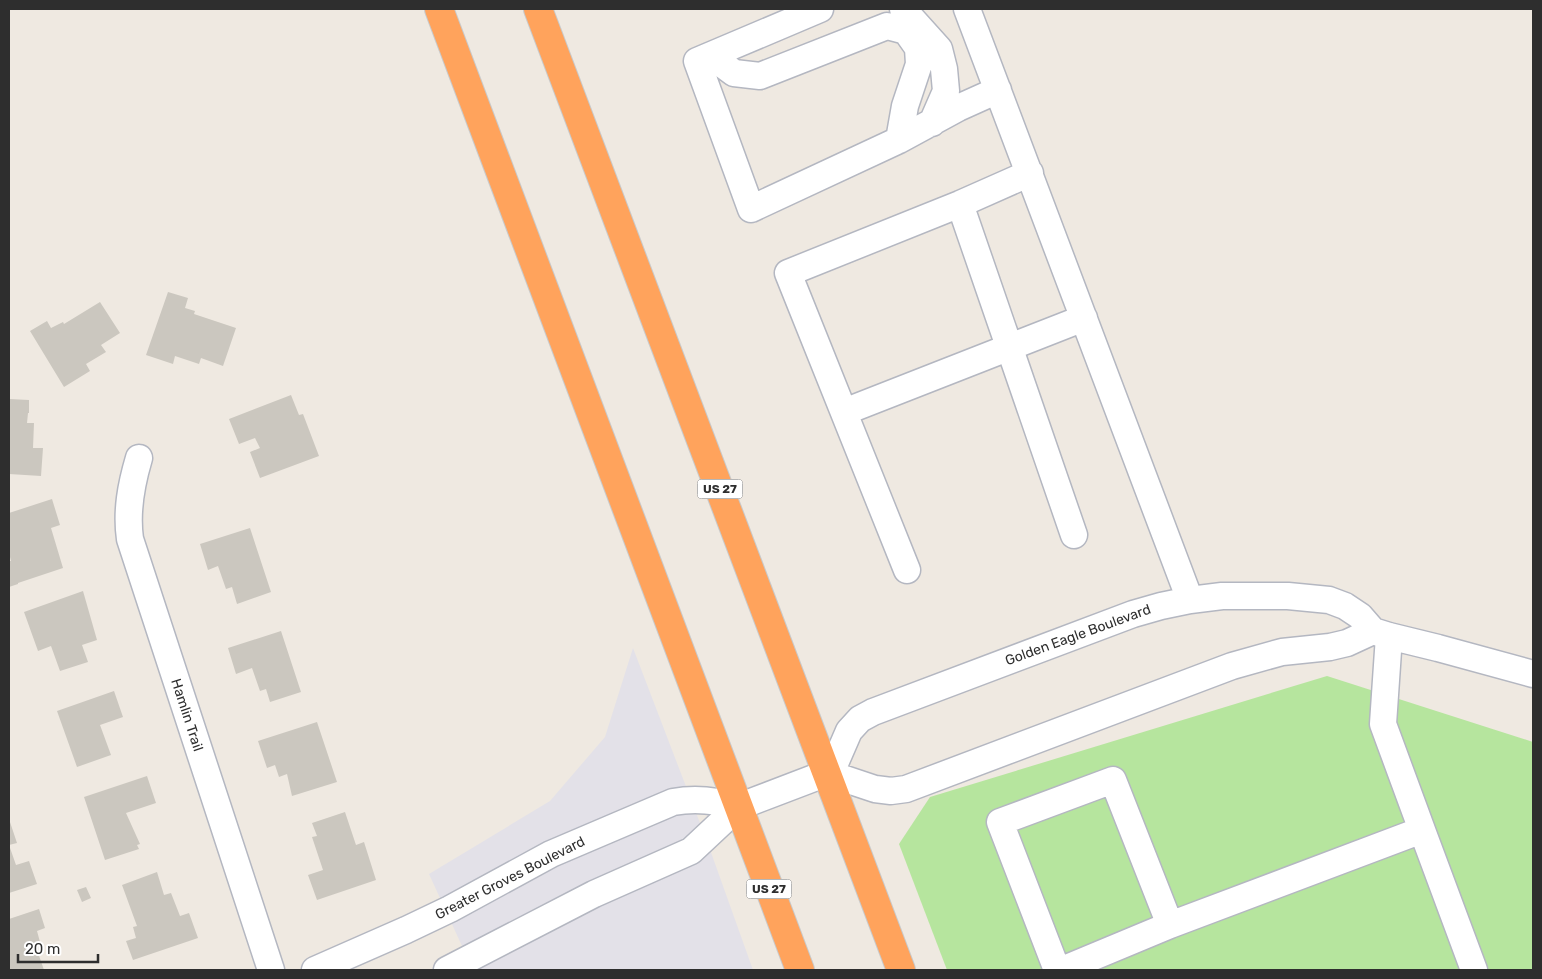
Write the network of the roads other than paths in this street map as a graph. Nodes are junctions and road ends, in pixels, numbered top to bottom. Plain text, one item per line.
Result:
1 (439, 9) edge
2 (538, 9) edge
3 (820, 9) edge
4 (903, 9) edge
5 (967, 9) edge
6 (711, 56) junction
7 (998, 90) junction
8 (932, 123) junction
9 (899, 140) junction
10 (1030, 172) junction
11 (960, 204) junction
12 (1084, 318) junction
13 (1009, 348) junction
14 (844, 412) junction
15 (139, 458) dead end
16 (1074, 535) dead end
17 (907, 570) dead end
18 (1190, 600) junction
19 (1381, 634) junction
20 (1533, 674) edge
21 (827, 773) junction
22 (738, 807) junction
23 (1422, 830) junction
24 (1170, 925) junction
25 (489, 960) edge
26 (271, 970) edge
27 (315, 970) edge
28 (447, 970) edge
29 (800, 970) edge
30 (901, 970) edge
31 (1057, 970) edge
32 (1062, 970) edge
33 (1474, 970) edge

1 - 22 highway, US 27
2 - 21 highway, US 27
3 - 6 street
4 - 8 street
5 - 7 street
6 - 9 street
6 - 9 street
7 - 8 street
7 - 10 street
8 - 9 street
10 - 11 street
10 - 12 street
11 - 13 street
11 - 14 street
12 - 13 street
12 - 18 street
13 - 14 street
13 - 16 street
14 - 17 street
15 - 26 street, Hamlin Trail
18 - 19 street, Golden Eagle Boulevard
18 - 21 street, Golden Eagle Boulevard
19 - 20 street
19 - 21 street
19 - 23 street
21 - 22 street
21 - 30 highway, US 27
22 - 25 street
22 - 27 street, Greater Groves Boulevard
22 - 29 highway, US 27
23 - 24 street
23 - 33 street
24 - 31 street
24 - 32 street
25 - 28 street

